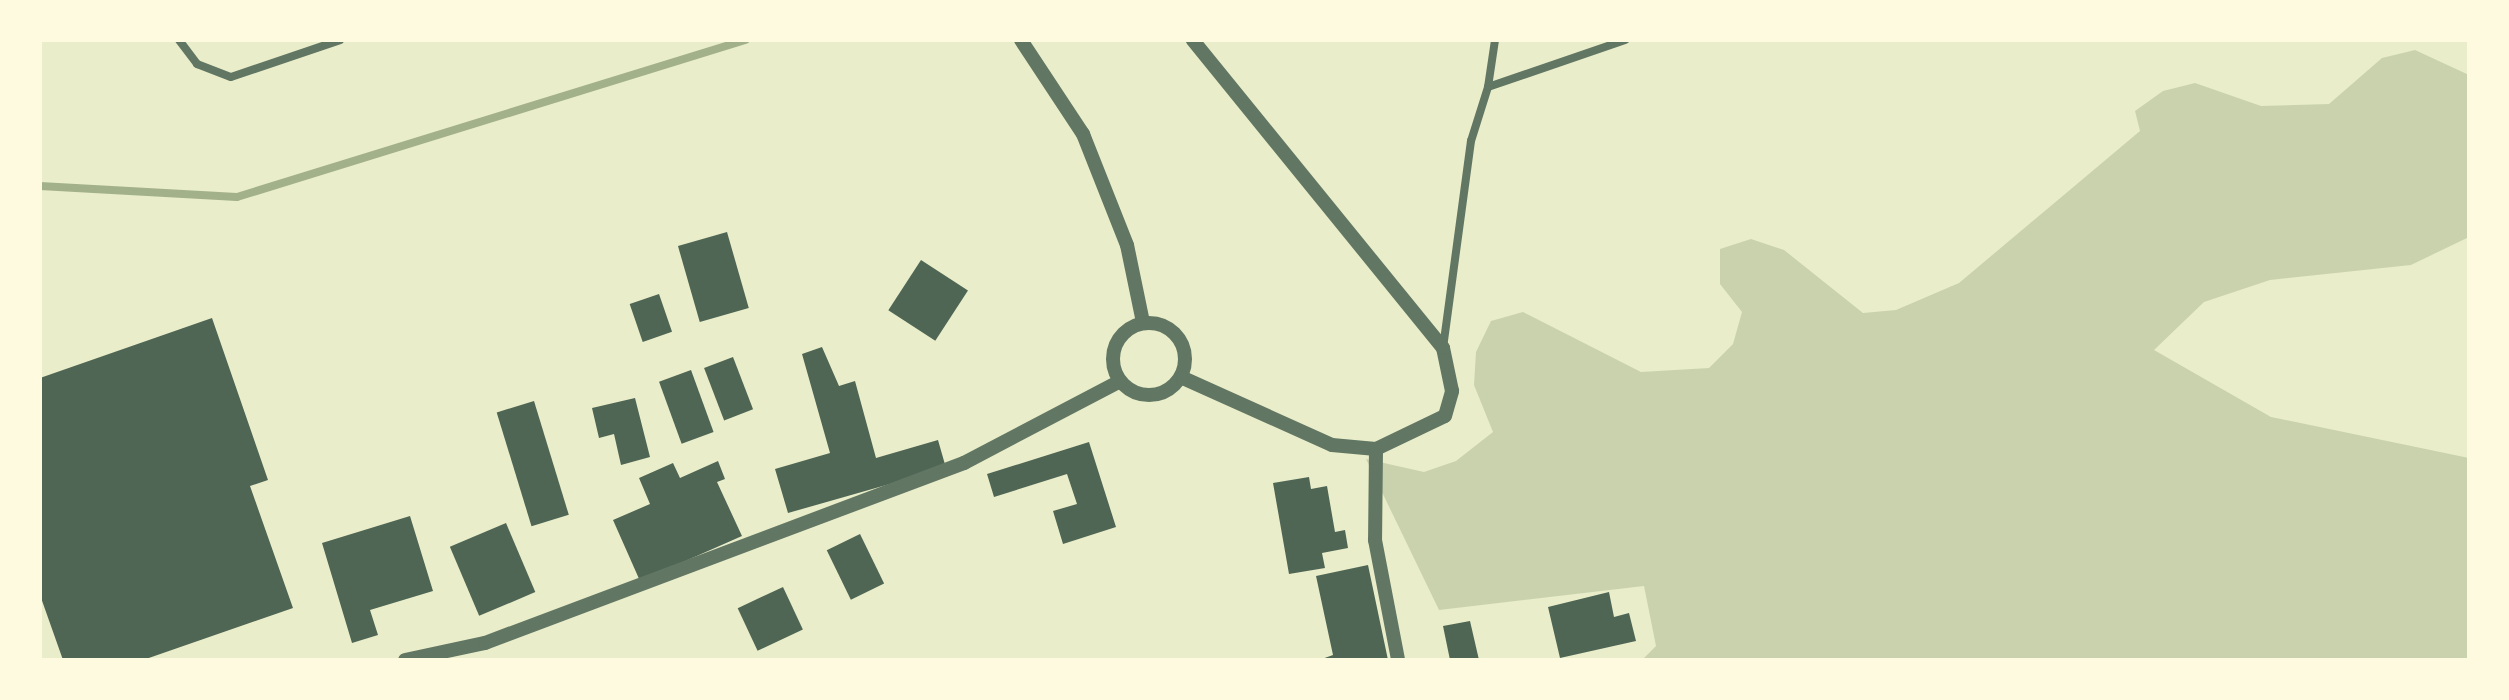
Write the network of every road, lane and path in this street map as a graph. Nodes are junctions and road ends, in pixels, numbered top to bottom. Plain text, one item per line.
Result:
1 (179, 40) edge
2 (340, 40) edge
3 (1021, 40) edge
4 (1193, 40) edge
5 (1495, 40) edge
6 (1625, 40) edge
7 (1488, 87) junction
8 (1143, 322) junction
9 (1443, 348) junction
10 (1183, 378) junction
11 (1120, 381) junction
12 (1376, 449) junction
13 (405, 660) edge
14 (1398, 660) edge

1 - 2 street
3 - 8 street
4 - 9 street
5 - 7 street
6 - 7 street
7 - 9 street
8 - 10 street
8 - 11 street
9 - 12 street
10 - 11 street
10 - 12 street
11 - 13 street
12 - 14 street

